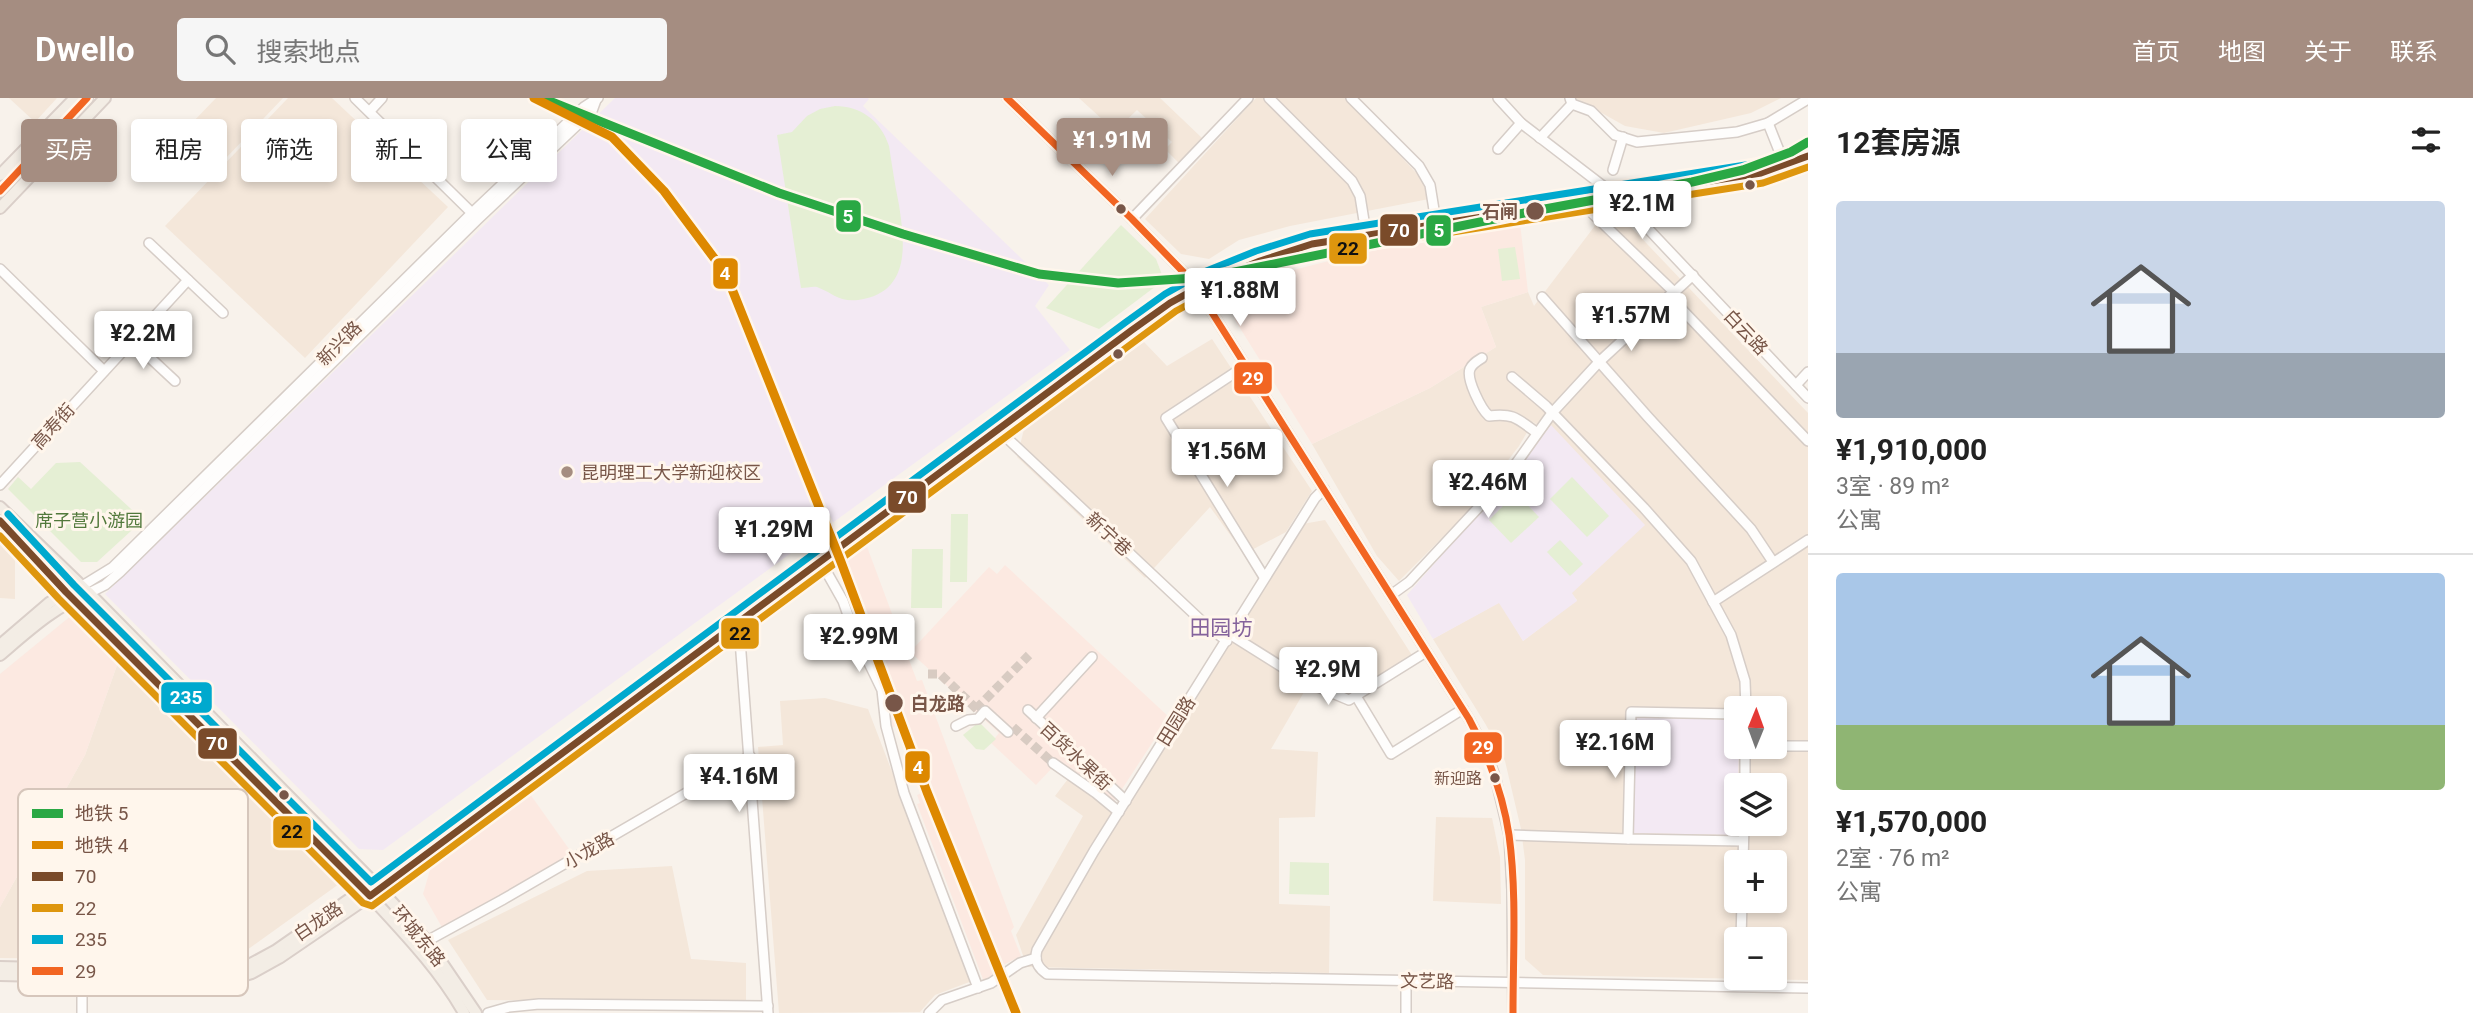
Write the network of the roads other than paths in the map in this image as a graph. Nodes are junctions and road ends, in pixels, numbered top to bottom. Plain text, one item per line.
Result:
1 (75, 98) edge
2 (87, 98) edge
3 (105, 98) edge
4 (355, 98) edge
5 (382, 98) edge
6 (534, 98) edge
7 (1007, 98) edge
8 (1248, 98) edge
9 (1269, 98) edge
10 (1351, 98) edge
11 (1498, 98) edge
12 (597, 99) edge
13 (1808, 99) edge
14 (1571, 101) edge
15 (370, 111) junction
16 (572, 118) junction
17 (1521, 122) junction
18 (1768, 123) junction
19 (1540, 138) junction
20 (1623, 138) junction
21 (1808, 146) edge
22 (1498, 149) dead end
23 (1808, 156) edge
24 (1782, 158) junction
25 (1613, 170) dead end
26 (0, 175) edge
27 (0, 191) edge
28 (1611, 192) junction
29 (1590, 199) junction
30 (0, 208) edge
31 (475, 216) junction
32 (1434, 216) junction
33 (1132, 219) junction
34 (1365, 227) junction
35 (149, 243) dead end
36 (0, 269) edge
37 (1693, 275) junction
38 (188, 280) junction
39 (1194, 285) junction
40 (1672, 294) junction
41 (1542, 297) dead end
42 (223, 313) dead end
43 (133, 338) junction
44 (1482, 358) dead end
45 (1600, 362) junction
46 (1245, 366) junction
47 (104, 371) junction
48 (1808, 372) edge
49 (1511, 377) dead end
50 (174, 381) dead end
51 (1796, 385) junction
52 (1808, 398) edge
53 (1552, 413) junction
54 (998, 426) junction
55 (1537, 433) junction
56 (1808, 441) edge
57 (0, 485) edge
58 (1324, 489) junction
59 (0, 507) edge
60 (0, 522) edge
61 (1808, 540) edge
62 (821, 562) junction
63 (1773, 562) junction
64 (1264, 577) junction
65 (85, 589) junction
66 (70, 595) junction
67 (1391, 595) junction
68 (1713, 601) junction
69 (739, 617) junction
70 (1229, 638) junction
71 (0, 645) edge
72 (1426, 652) junction
73 (0, 655) edge
74 (1092, 657) dead end
75 (1356, 696) junction
76 (1746, 696) edge
77 (1463, 709) junction
78 (1028, 710) dead end
79 (1724, 714) edge
80 (1036, 718) junction
81 (956, 726) dead end
82 (1008, 732) tunnel mouth
83 (1787, 746) edge
84 (1808, 746) edge
85 (750, 757) junction
86 (1053, 763) tunnel mouth
87 (1126, 801) junction
88 (1119, 812) junction
89 (1509, 835) junction
90 (1743, 836) edge
91 (1628, 839) junction
92 (1743, 841) junction
93 (1743, 850) edge
94 (377, 886) junction
95 (367, 893) junction
96 (427, 941) junction
97 (1036, 958) junction
98 (248, 965) edge
99 (0, 967) edge
100 (18, 967) edge
101 (248, 974) edge
102 (0, 975) edge
103 (18, 975) edge
104 (1406, 981) junction
105 (1514, 983) junction
106 (1724, 983) edge
107 (1787, 986) edge
108 (978, 988) junction
109 (1808, 988) edge
110 (768, 1009) edge
111 (464, 1013) edge
112 (476, 1013) edge
113 (488, 1013) edge
114 (929, 1013) edge
115 (1406, 1013) edge
116 (1513, 1013) edge

1 - 26 main road
2 - 27 main road
3 - 30 main road
4 - 15 street
5 - 15 street
6 - 16 street
7 - 33 street
8 - 33 street
9 - 34 street
10 - 32 street
11 - 17 street, 白云路
12 - 16 street, 新兴路
12 - 31 street, 新兴路
13 - 18 street
14 - 19 street
14 - 20 street
15 - 31 street
16 - 31 street, 新兴路
17 - 19 street, 白云路
17 - 22 street
18 - 20 street
18 - 24 street
19 - 28 street, 白云路
20 - 25 street
21 - 24 main road, 白龙路
23 - 28 main road, 白龙路
24 - 28 main road, 白龙路
28 - 29 main road, 白龙路
28 - 32 main road, 白龙路
28 - 37 street, 白云路
29 - 39 main road, 白龙路
29 - 40 street
31 - 65 street, 新兴路
32 - 34 main road, 白龙路
33 - 39 street
34 - 39 main road, 白龙路
35 - 38 street
36 - 47 street
37 - 40 street
37 - 51 street, 白云路
38 - 42 street
38 - 43 street, 高寿街
39 - 46 street
39 - 54 main road, 白龙路
40 - 45 street
40 - 56 street
41 - 45 street
43 - 47 street, 高寿街
43 - 50 street
44 - 55 street
45 - 53 street
45 - 63 street
46 - 58 street
46 - 64 street
47 - 57 street, 高寿街
48 - 51 street
49 - 53 street
51 - 52 street, 白云路
53 - 55 street
53 - 68 street
54 - 62 main road, 白龙路
54 - 69 main road, 白龙路
54 - 70 street, 新宁巷
55 - 67 street
58 - 64 street, 田园路
58 - 67 street
59 - 65 main road, 环城东路
60 - 66 main road, 环城东路
61 - 63 street
62 - 69 main road, 白龙路
62 - 108 street
63 - 68 street
64 - 70 street, 田园路
65 - 66 main road
65 - 94 main road, 环城东路
66 - 71 main road
66 - 73 main road
66 - 95 main road, 环城东路
67 - 72 street
68 - 76 street
69 - 85 street
69 - 94 main road, 白龙路
70 - 75 street, 新宁巷
70 - 87 street, 田园路
72 - 75 street
72 - 77 street
74 - 80 street
75 - 77 street
77 - 89 street
78 - 80 street, 百货水果街
79 - 91 street
80 - 87 street, 百货水果街
81 - 82 street
83 - 84 street
85 - 96 street, 小龙路
85 - 110 street
86 - 88 street
87 - 88 street, 田园路
88 - 97 street, 田园路
89 - 91 street
89 - 105 street
90 - 92 street
91 - 92 street
92 - 93 street
94 - 95 main road, 白龙路
94 - 96 main road, 环城东路
95 - 98 main road, 白龙路
95 - 101 main road, 白龙路
95 - 111 main road, 环城东路
96 - 112 main road, 环城东路
97 - 104 street, 文艺路
97 - 108 street
99 - 100 main road, 白龙路
102 - 103 main road, 白龙路
104 - 105 street, 文艺路
104 - 115 street
105 - 106 street, 文艺路
105 - 116 street
107 - 109 street, 文艺路
108 - 114 street
110 - 113 street

